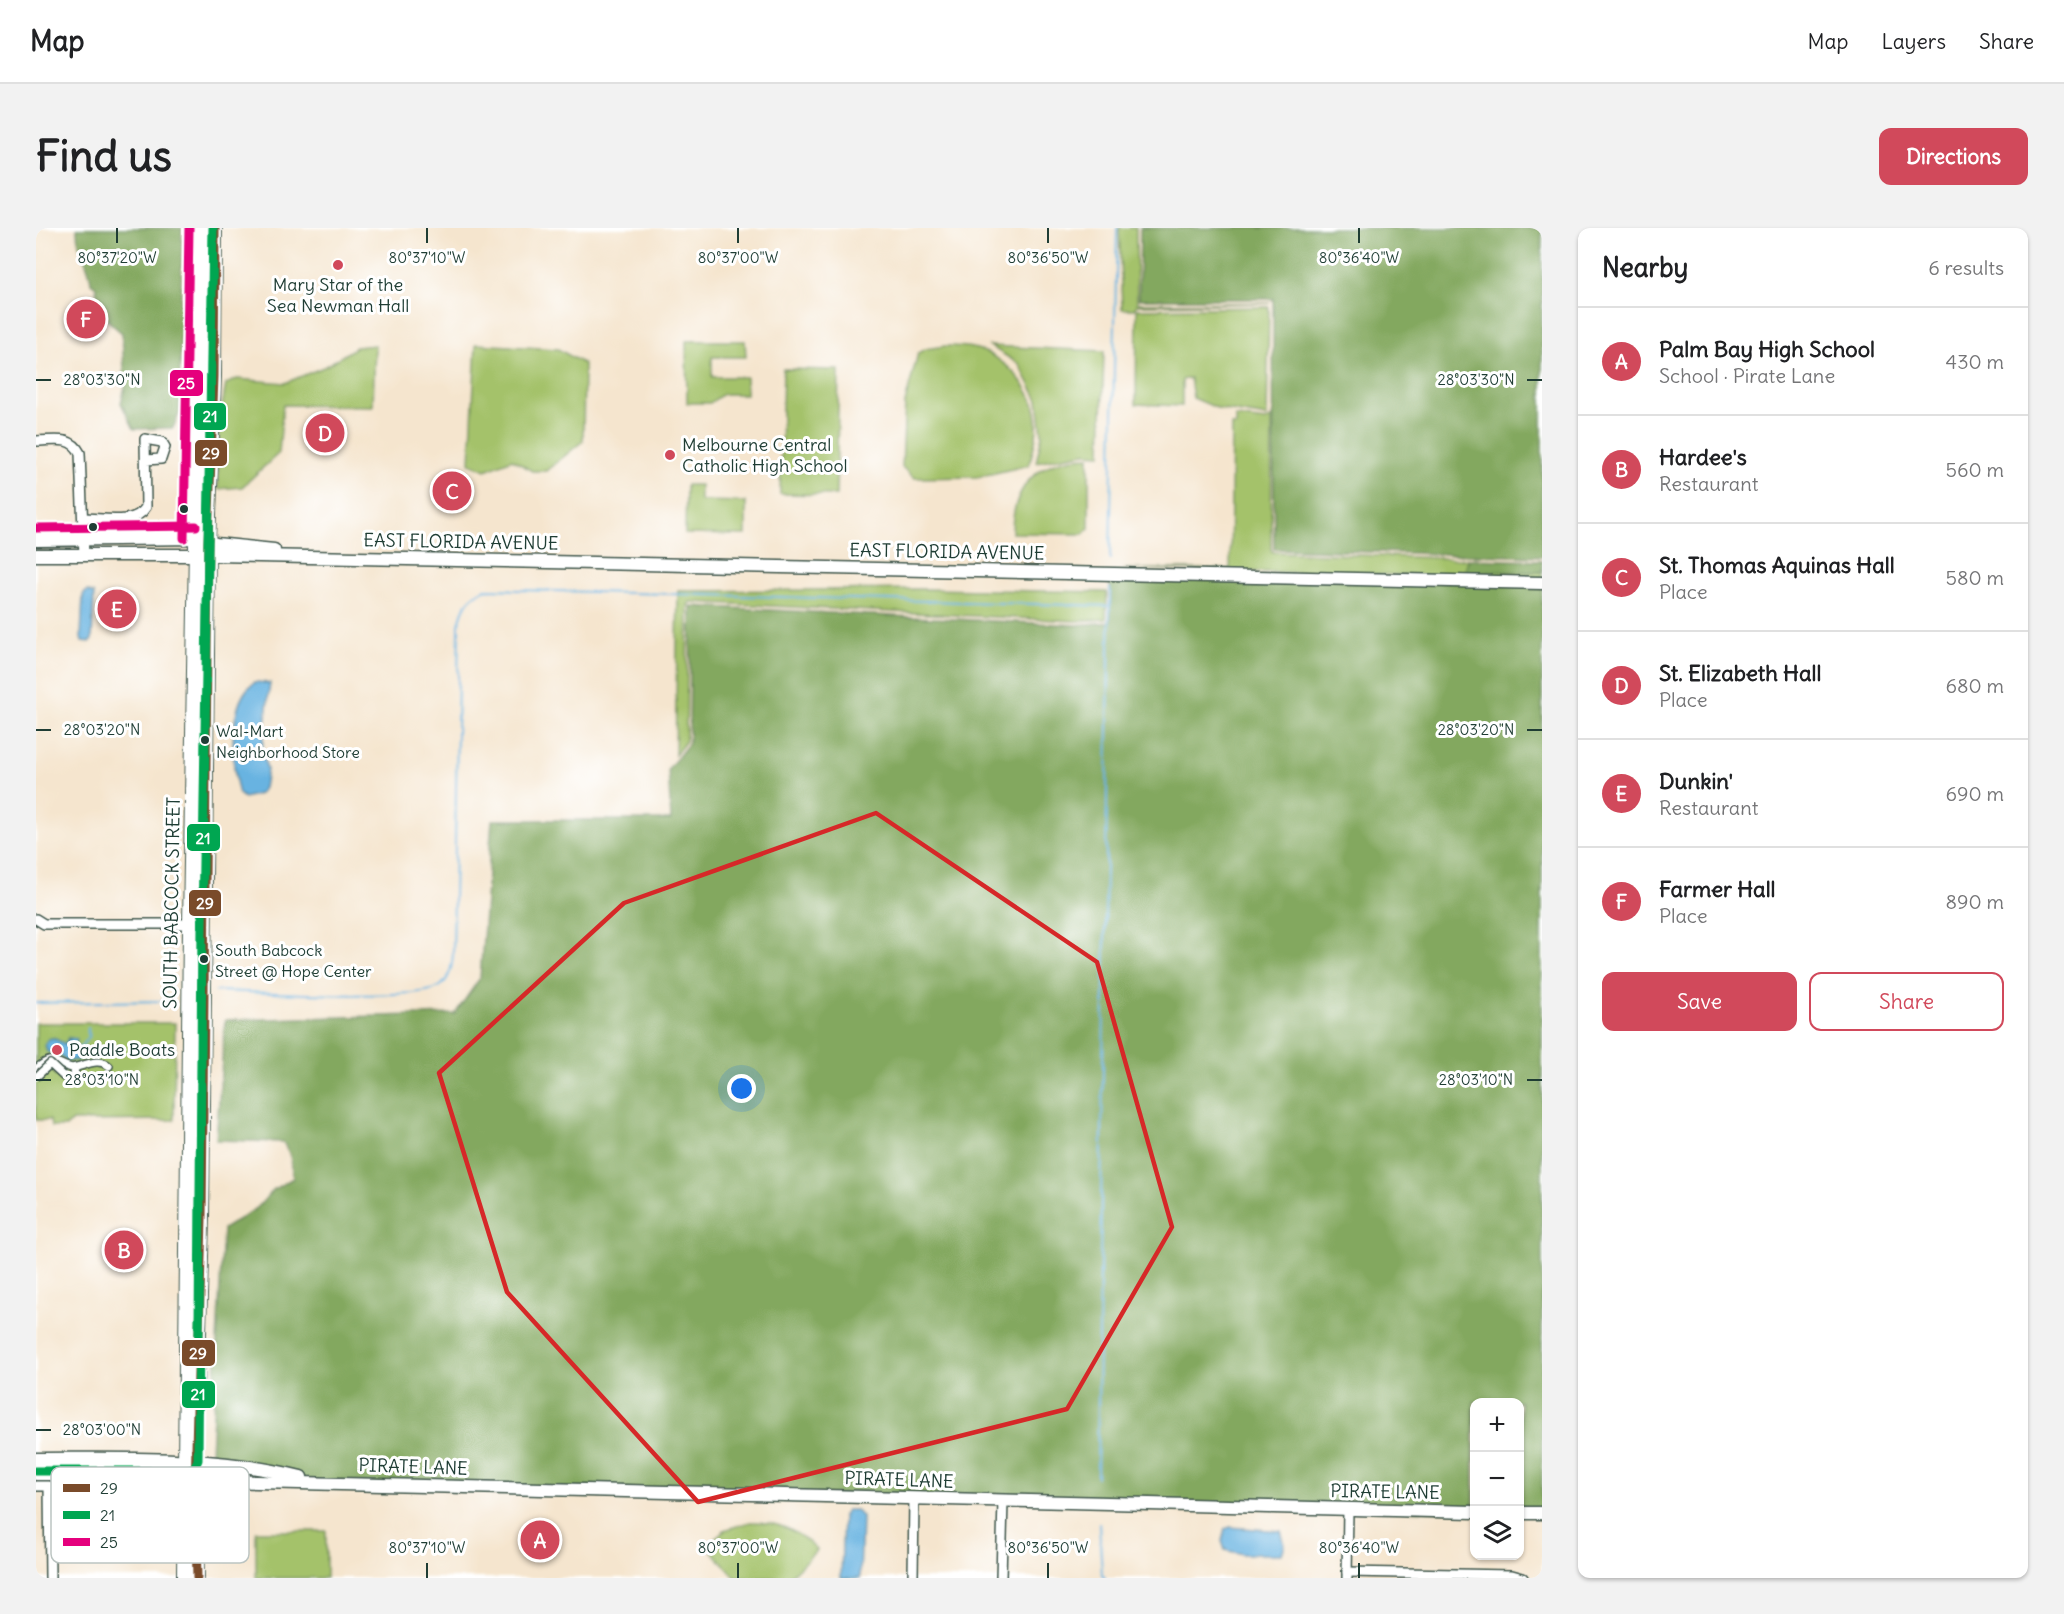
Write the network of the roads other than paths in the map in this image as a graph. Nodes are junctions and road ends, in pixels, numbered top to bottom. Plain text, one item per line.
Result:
1 (201, 228) edge
2 (215, 228) edge
3 (36, 441) edge
4 (146, 460) dead end
5 (84, 518) junction
6 (84, 538) junction
7 (36, 540) edge
8 (202, 547) junction
9 (36, 555) edge
10 (84, 556) junction
11 (1542, 583) edge
12 (36, 919) edge
13 (196, 925) junction
14 (109, 1066) dead end
15 (75, 1068) junction
16 (37, 1070) edge
17 (65, 1076) dead end
18 (73, 1083) dead end
19 (36, 1459) edge
20 (191, 1460) junction
21 (191, 1467) edge
22 (36, 1474) edge
23 (51, 1474) edge
24 (249, 1481) edge
25 (323, 1482) junction
26 (36, 1486) edge
27 (914, 1498) junction
28 (1003, 1501) junction
29 (1348, 1509) junction
30 (1470, 1512) edge
31 (1524, 1513) edge
32 (1542, 1514) edge
33 (185, 1563) edge
34 (196, 1563) edge
35 (1347, 1575) edge
36 (50, 1578) edge
37 (184, 1578) edge
38 (197, 1578) edge
39 (913, 1578) edge
40 (1001, 1578) edge
41 (1523, 1578) edge

1 - 8 main road, SOUTH BABCOCK STREET
2 - 8 main road, SOUTH BABCOCK STREET
3 - 5 street
4 - 5 street
5 - 6 street
6 - 7 street
6 - 8 street
6 - 10 street
8 - 10 street
8 - 11 street, EAST FLORIDA AVENUE
8 - 13 main road, SOUTH BABCOCK STREET
9 - 10 street
12 - 13 street
13 - 20 main road, SOUTH BABCOCK STREET
14 - 15 street
15 - 16 street
15 - 18 street
16 - 17 street, bridge
19 - 20 street, PIRATE LANE
20 - 21 main road, SOUTH BABCOCK STREET
20 - 25 street, PIRATE LANE
22 - 23 street, PIRATE LANE
24 - 25 street, PIRATE LANE
25 - 27 street, PIRATE LANE
26 - 36 street
27 - 28 street, PIRATE LANE
27 - 39 street
28 - 29 street, PIRATE LANE
28 - 40 street
29 - 30 street, PIRATE LANE
29 - 35 street
31 - 32 street
33 - 37 main road, SOUTH BABCOCK STREET
34 - 38 main road, SOUTH BABCOCK STREET
35 - 41 street

